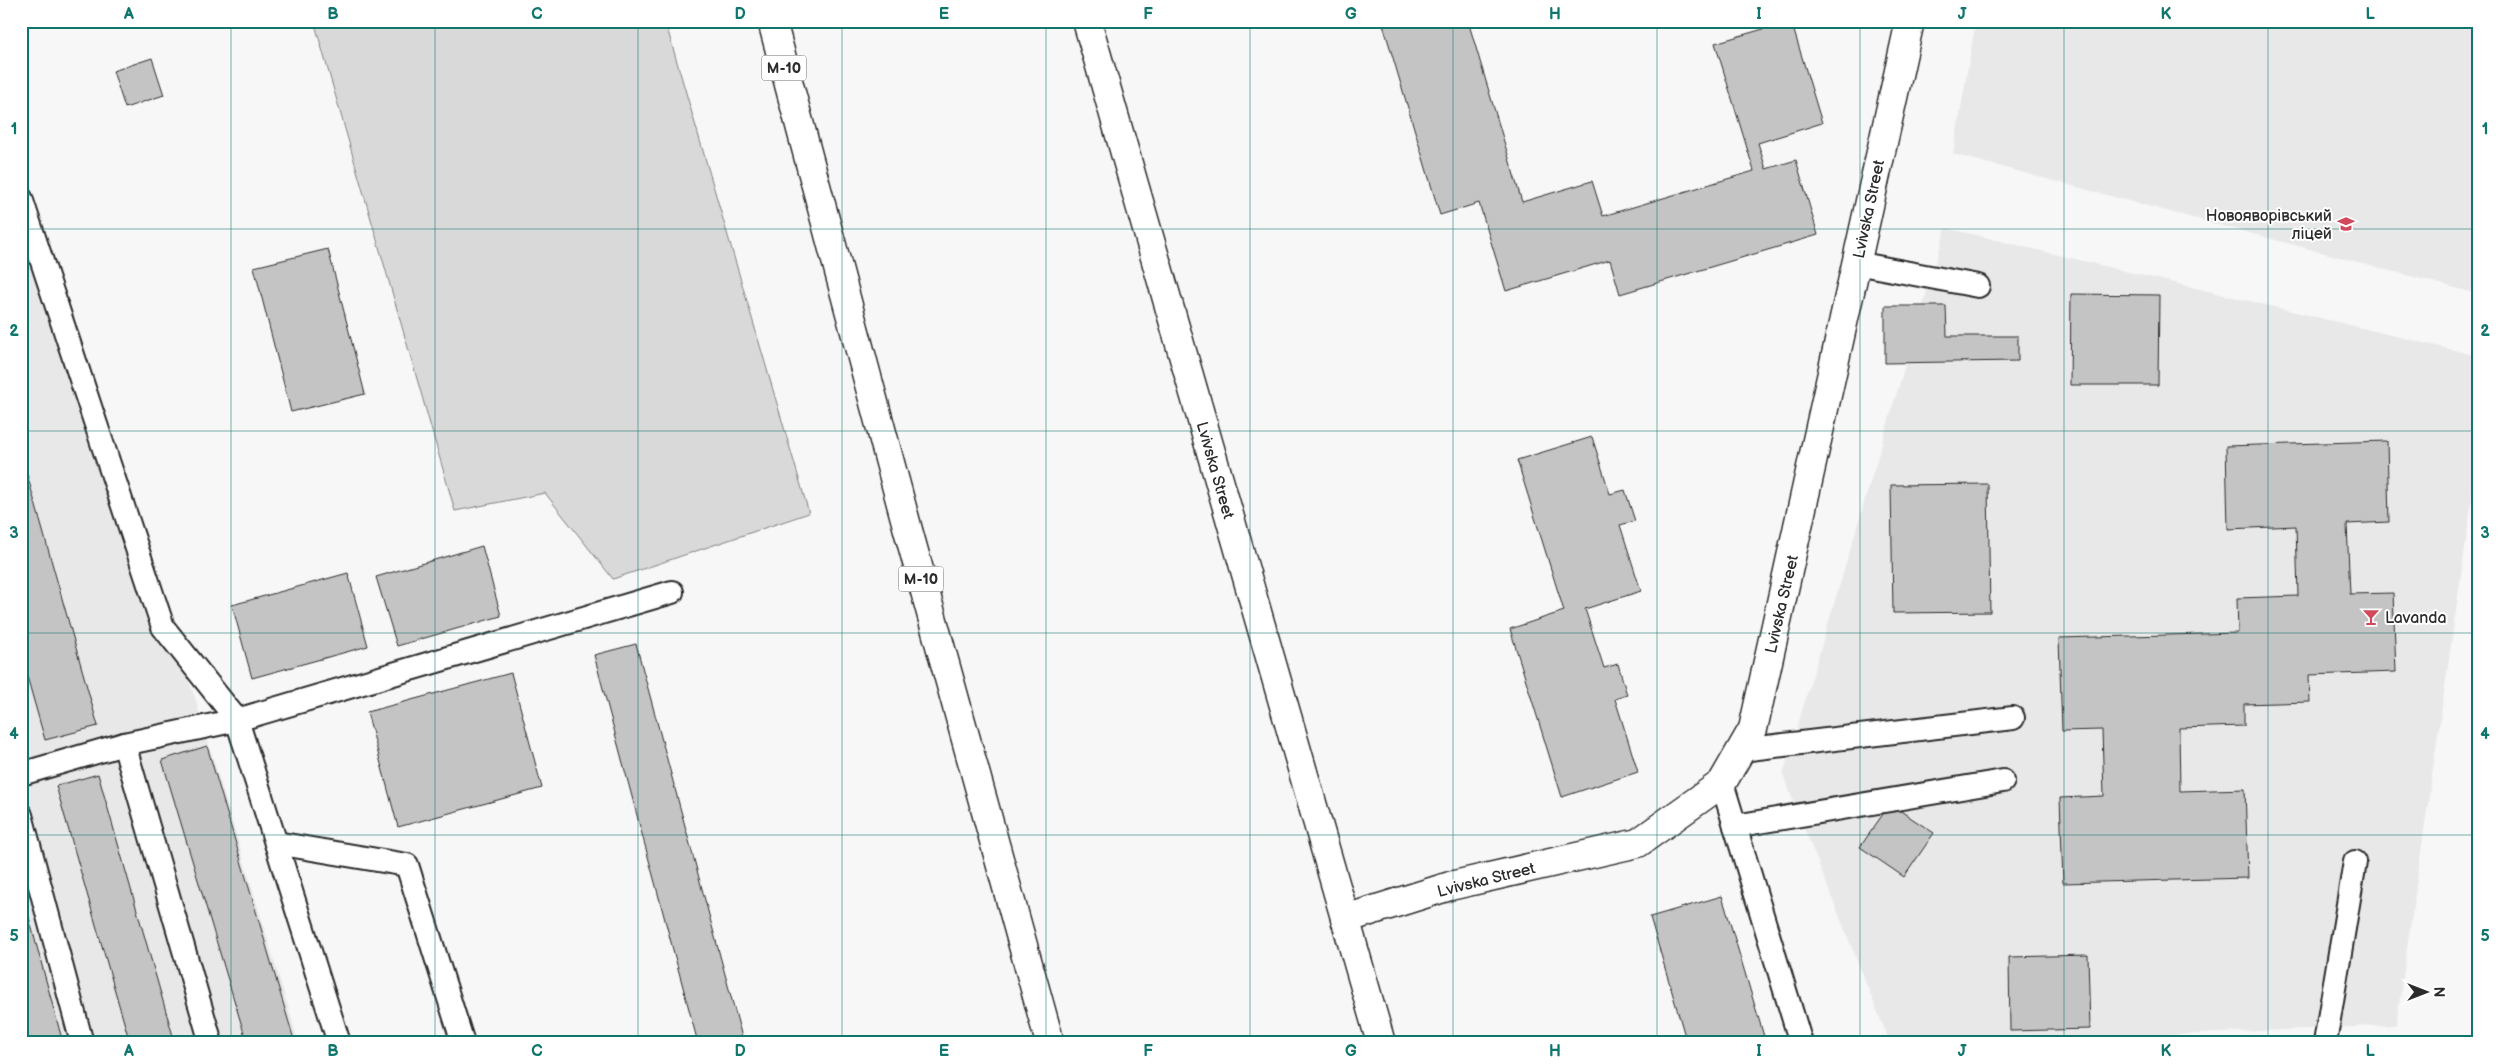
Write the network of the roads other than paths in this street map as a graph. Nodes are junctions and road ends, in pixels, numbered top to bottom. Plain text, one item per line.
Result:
1 (772, 21) edge
2 (1087, 21) edge
3 (1910, 21) edge
4 (21, 198) edge
5 (1856, 263) junction
6 (1978, 286) dead end
7 (672, 592) dead end
8 (2013, 718) dead end
9 (237, 720) junction
10 (124, 744) junction
11 (1741, 750) junction
12 (21, 774) edge
13 (2003, 781) dead end
14 (1722, 783) junction
15 (21, 815) edge
16 (1735, 826) junction
17 (276, 843) junction
18 (2355, 862) dead end
19 (1345, 919) junction
20 (82, 1043) edge
21 (211, 1043) edge
22 (339, 1043) edge
23 (463, 1043) edge
24 (1050, 1043) edge
25 (1381, 1043) edge
26 (1801, 1043) edge
27 (2325, 1043) edge

1 - 24 main road, М-10
2 - 19 main road, Lvivska Street
3 - 5 main road, Lvivska Street
4 - 9 lane
5 - 6 lane
5 - 11 main road, Lvivska Street
7 - 9 lane
8 - 11 lane
9 - 10 lane
9 - 17 lane
10 - 12 lane
10 - 21 lane
11 - 14 main road, Lvivska Street
13 - 16 lane
14 - 16 lane
14 - 19 main road, Lvivska Street
15 - 20 lane
16 - 26 lane
17 - 22 lane
17 - 23 lane
18 - 27 lane
19 - 25 main road, Lvivska Street

